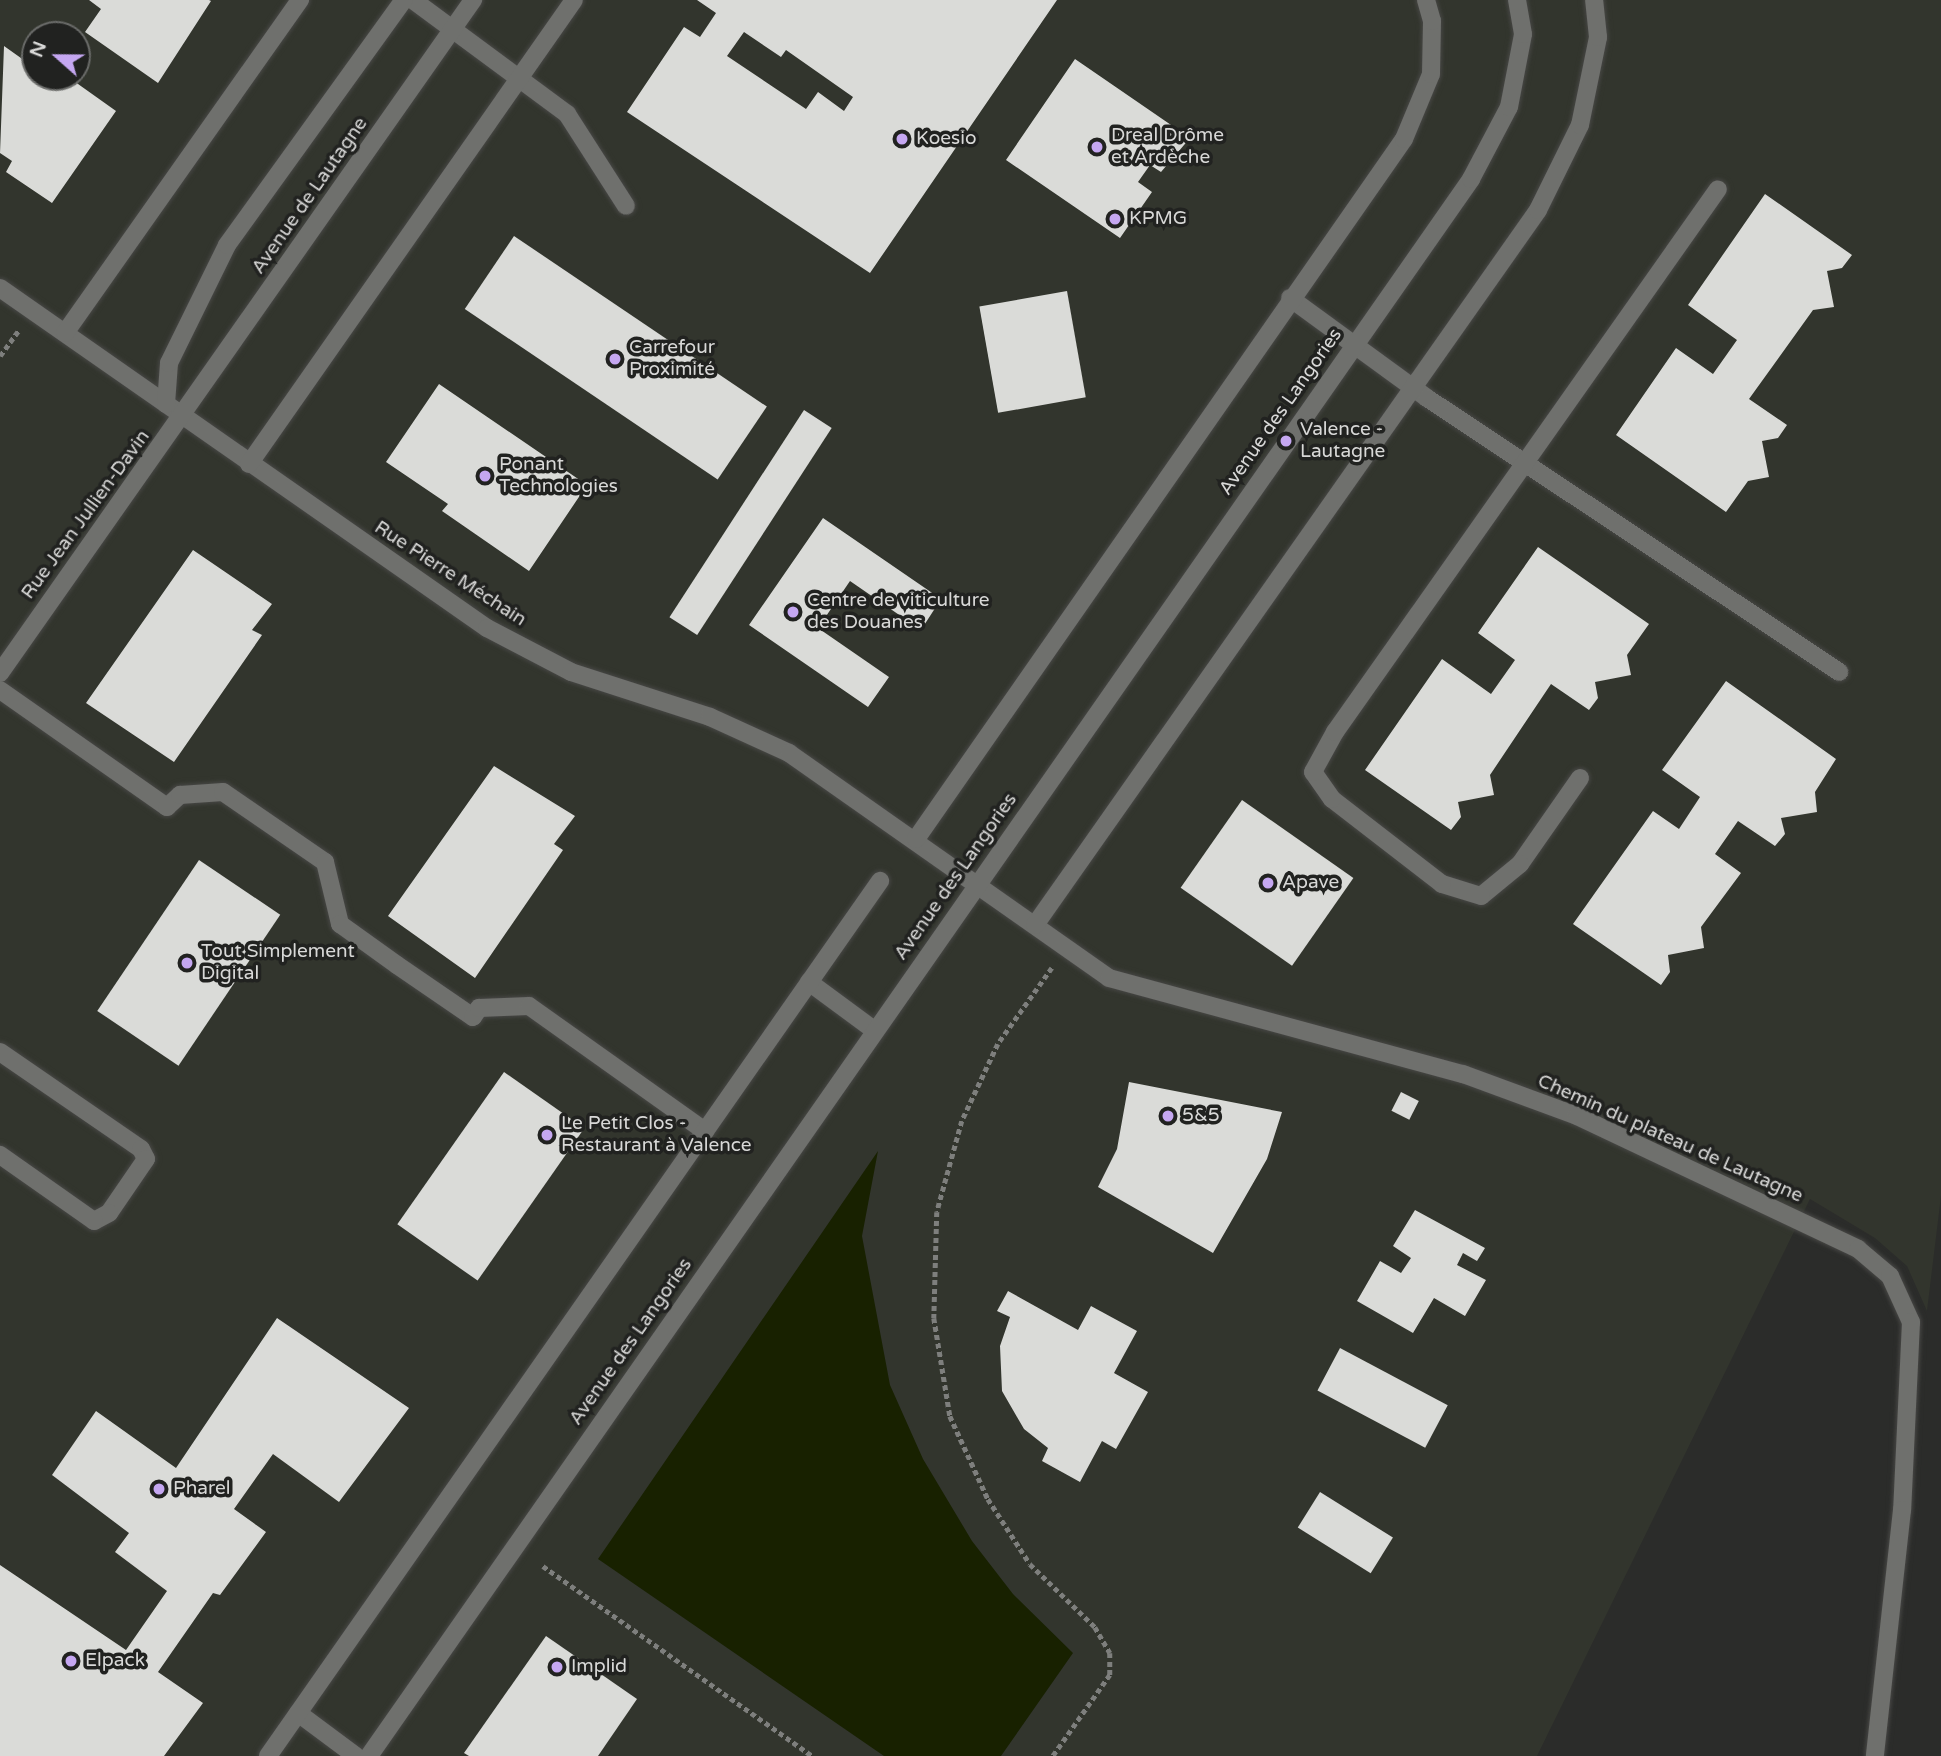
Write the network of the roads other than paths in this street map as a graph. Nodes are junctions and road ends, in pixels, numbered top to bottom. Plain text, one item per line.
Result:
1 (300, 0) edge
2 (404, 0) edge
3 (413, 0) edge
4 (473, 0) edge
5 (574, 0) edge
6 (1426, 0) edge
7 (1517, 0) edge
8 (1594, 0) edge
9 (452, 29) junction
10 (519, 78) junction
11 (1718, 190) dead end
12 (626, 206) dead end
13 (0, 288) edge
14 (1290, 298) junction
15 (65, 333) junction
16 (1354, 345) junction
17 (1413, 388) junction
18 (166, 404) junction
19 (183, 416) junction
20 (1525, 460) junction
21 (249, 464) junction
22 (1839, 672) dead end
23 (0, 673) edge
24 (0, 690) edge
25 (1580, 778) dead end
26 (916, 839) junction
27 (880, 881) dead end
28 (977, 884) junction
29 (1035, 925) junction
30 (809, 982) junction
31 (874, 1030) junction
32 (0, 1052) edge
33 (705, 1131) junction
34 (0, 1156) edge
35 (298, 1713) junction
36 (268, 1756) edge
37 (356, 1756) edge
38 (369, 1756) edge
39 (1875, 1756) edge

1 - 15 street
2 - 18 street, Avenue de Lautagne
3 - 9 street
4 - 9 street, Avenue de Lautagne
5 - 10 street
6 - 14 street
7 - 16 street, Avenue des Langories
8 - 17 street
9 - 10 street
9 - 19 street, Avenue de Lautagne
10 - 12 street
10 - 21 street
11 - 20 street
13 - 15 street, Rue Pierre Méchain
14 - 16 street
14 - 26 street
15 - 18 street, Rue Pierre Méchain
16 - 17 street
16 - 28 street, Avenue des Langories
17 - 20 street
17 - 29 street
18 - 19 street, Rue Pierre Méchain
19 - 21 street, Rue Pierre Méchain
19 - 23 street, Rue Jean Jullien-Davin
20 - 22 street
20 - 25 street
21 - 26 street, Rue Pierre Méchain
24 - 33 street
26 - 28 street, Rue Pierre Méchain
27 - 30 street
28 - 29 street, Chemin du plateau de Lautagne
28 - 31 street, Avenue des Langories
29 - 39 street, Chemin du plateau de Lautagne
30 - 31 street
30 - 33 street
31 - 38 street, Avenue des Langories
32 - 34 street
33 - 35 street
35 - 36 street
35 - 37 street

